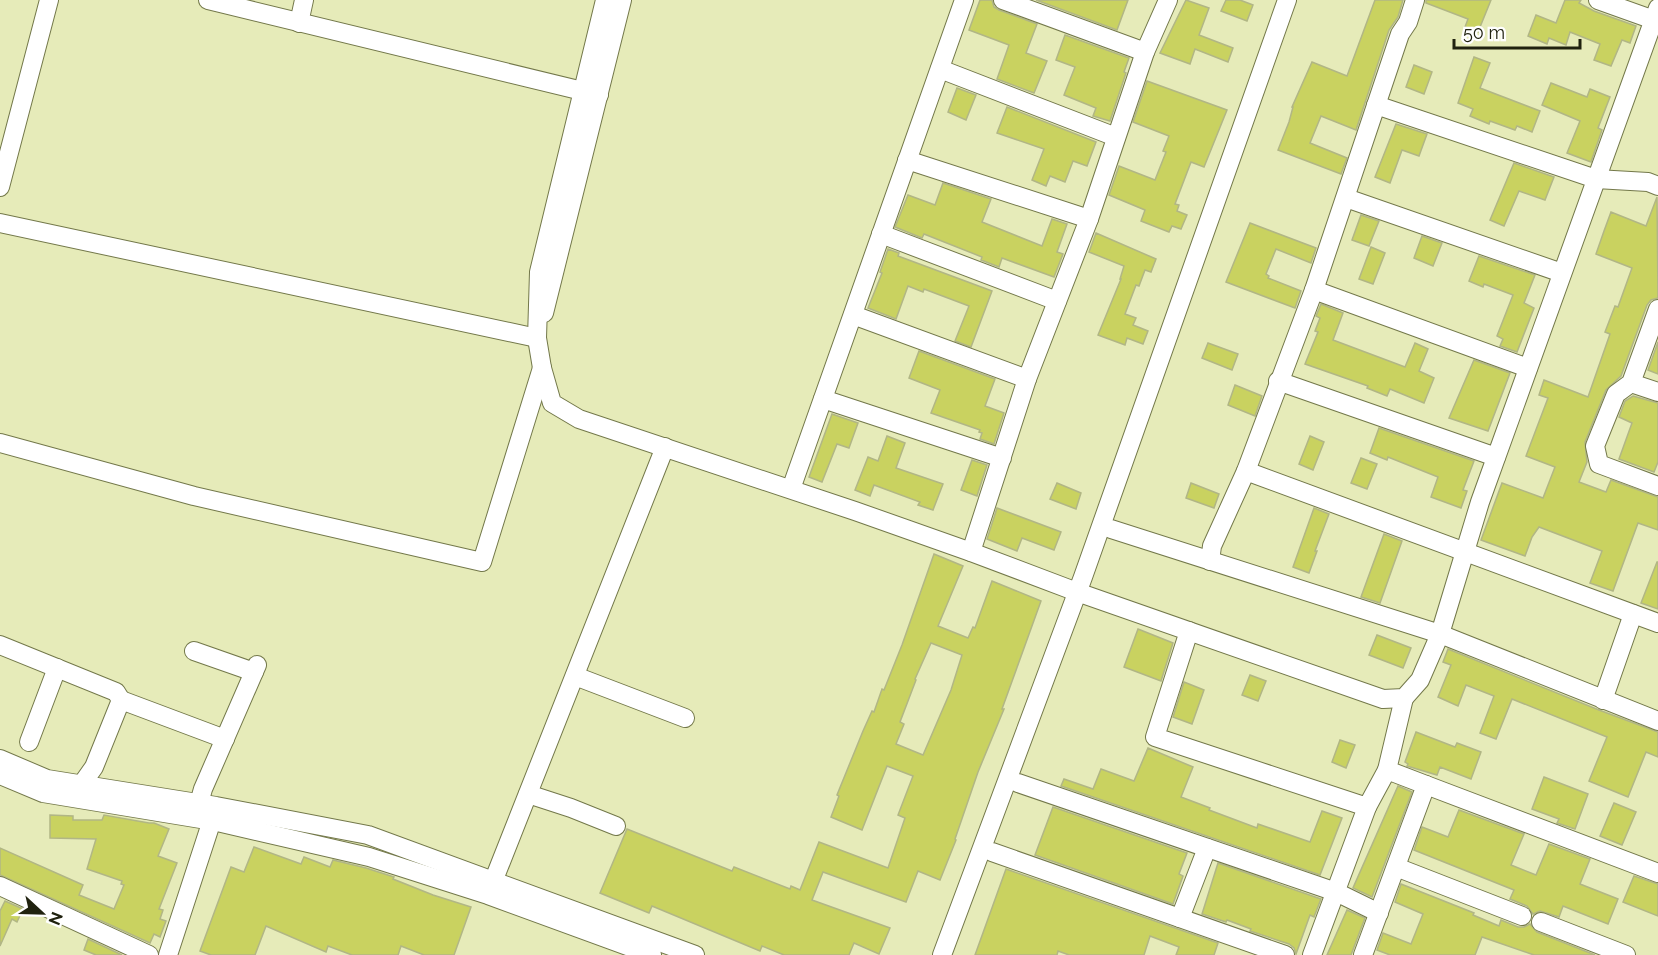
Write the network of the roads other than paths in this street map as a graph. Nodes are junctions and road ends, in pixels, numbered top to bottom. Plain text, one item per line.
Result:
1 (49, 0) edge
2 (208, 0) edge
3 (304, 0) edge
4 (605, 0) edge
5 (622, 0) edge
6 (964, 0) edge
7 (1003, 0) edge
8 (1168, 0) edge
9 (1287, 0) edge
10 (1298, 0) edge
11 (1415, 0) edge
12 (1598, 0) edge
13 (1656, 14) edge
14 (299, 23) junction
15 (1145, 52) junction
16 (940, 69) junction
17 (591, 93) junction
18 (1376, 105) junction
19 (1116, 137) junction
20 (907, 160) junction
21 (1596, 179) junction
22 (1658, 186) edge
23 (0, 187) edge
24 (1346, 198) junction
25 (1089, 219) junction
26 (0, 223) edge
27 (881, 234) junction
28 (1562, 273) junction
29 (1314, 290) junction
30 (1057, 301) junction
31 (1658, 309) edge
32 (853, 315) junction
33 (537, 338) junction
34 (542, 368) junction
35 (1528, 368) junction
36 (1027, 379) junction
37 (1278, 381) junction
38 (1631, 383) junction
39 (1658, 392) edge
40 (823, 399) junction
41 (0, 443) edge
42 (665, 447) junction
43 (1496, 457) junction
44 (1002, 458) junction
45 (1246, 471) junction
46 (1658, 486) edge
47 (791, 489) junction
48 (1111, 529) junction
49 (1465, 551) junction
50 (971, 552) junction
51 (1210, 561) junction
52 (1082, 594) junction
53 (1633, 614) junction
54 (1658, 624) edge
55 (1189, 631) junction
56 (1440, 634) junction
57 (0, 645) edge
58 (194, 651) dead end
59 (57, 668) junction
60 (575, 676) junction
61 (1404, 698) junction
62 (121, 700) junction
63 (1603, 700) junction
64 (685, 718) dead end
65 (1658, 721) edge
66 (225, 739) junction
67 (29, 741) dead end
68 (0, 759) edge
69 (1387, 770) junction
70 (0, 776) edge
71 (1018, 783) junction
72 (82, 784) junction
73 (1426, 785) junction
74 (528, 794) junction
75 (1367, 807) junction
76 (209, 810) junction
77 (616, 826) dead end
78 (1207, 848) junction
79 (992, 852) junction
80 (1396, 867) junction
81 (1658, 873) edge
82 (0, 886) edge
83 (491, 888) junction
84 (1336, 892) junction
85 (1380, 913) junction
86 (1522, 916) dead end
87 (1180, 918) junction
88 (1541, 922) dead end
89 (149, 955) edge
90 (168, 955) edge
91 (652, 955) edge
92 (695, 955) edge
93 (942, 955) edge
94 (954, 955) edge
95 (1285, 955) edge
96 (1312, 955) edge
97 (1363, 955) edge
98 (1626, 955) edge

1 - 23 street
2 - 14 street
3 - 14 street
4 - 17 street
5 - 17 street
6 - 16 street
7 - 15 street
8 - 15 street
9 - 52 street
10 - 48 street
11 - 18 street
12 - 13 street
13 - 21 street
14 - 17 street
15 - 19 street
16 - 19 street
16 - 20 street
17 - 33 street
18 - 21 street
18 - 24 street
19 - 25 street
20 - 25 street
20 - 27 street
21 - 22 street
21 - 28 street
24 - 28 street
24 - 29 street
25 - 30 street
26 - 33 street
27 - 30 street
27 - 32 street
28 - 35 street
29 - 35 street
29 - 37 street
30 - 36 street
31 - 38 street
32 - 36 street
32 - 40 street
33 - 34 street
34 - 41 street
34 - 42 street
35 - 43 street
36 - 44 street
37 - 43 street
37 - 45 street
38 - 39 street
38 - 46 street
40 - 44 street
40 - 47 street
42 - 47 street
42 - 60 street
43 - 49 street
44 - 50 street
45 - 49 street
45 - 51 street
47 - 50 street
48 - 51 street
48 - 52 street
49 - 53 street
49 - 56 street
50 - 52 street
51 - 56 street
52 - 55 street
52 - 71 street
52 - 93 street
53 - 54 street
53 - 63 street
55 - 61 street
55 - 75 street
56 - 61 street
56 - 63 street
57 - 59 street
58 - 66 street
59 - 62 street
59 - 67 street
60 - 64 street
60 - 74 street
61 - 69 street
62 - 66 street
62 - 72 street
63 - 65 street
66 - 76 street
68 - 72 street
69 - 73 street
69 - 75 street
70 - 76 street
71 - 78 street
71 - 79 street
72 - 76 street
73 - 80 street
73 - 81 street
74 - 77 street
74 - 83 street
75 - 84 street
76 - 83 street
76 - 90 street
78 - 84 street
78 - 87 street
79 - 87 street
79 - 94 street
80 - 85 street
80 - 86 street
82 - 89 street
83 - 91 street
83 - 92 street
84 - 85 street
84 - 96 street
85 - 97 street
87 - 95 street
88 - 98 street

